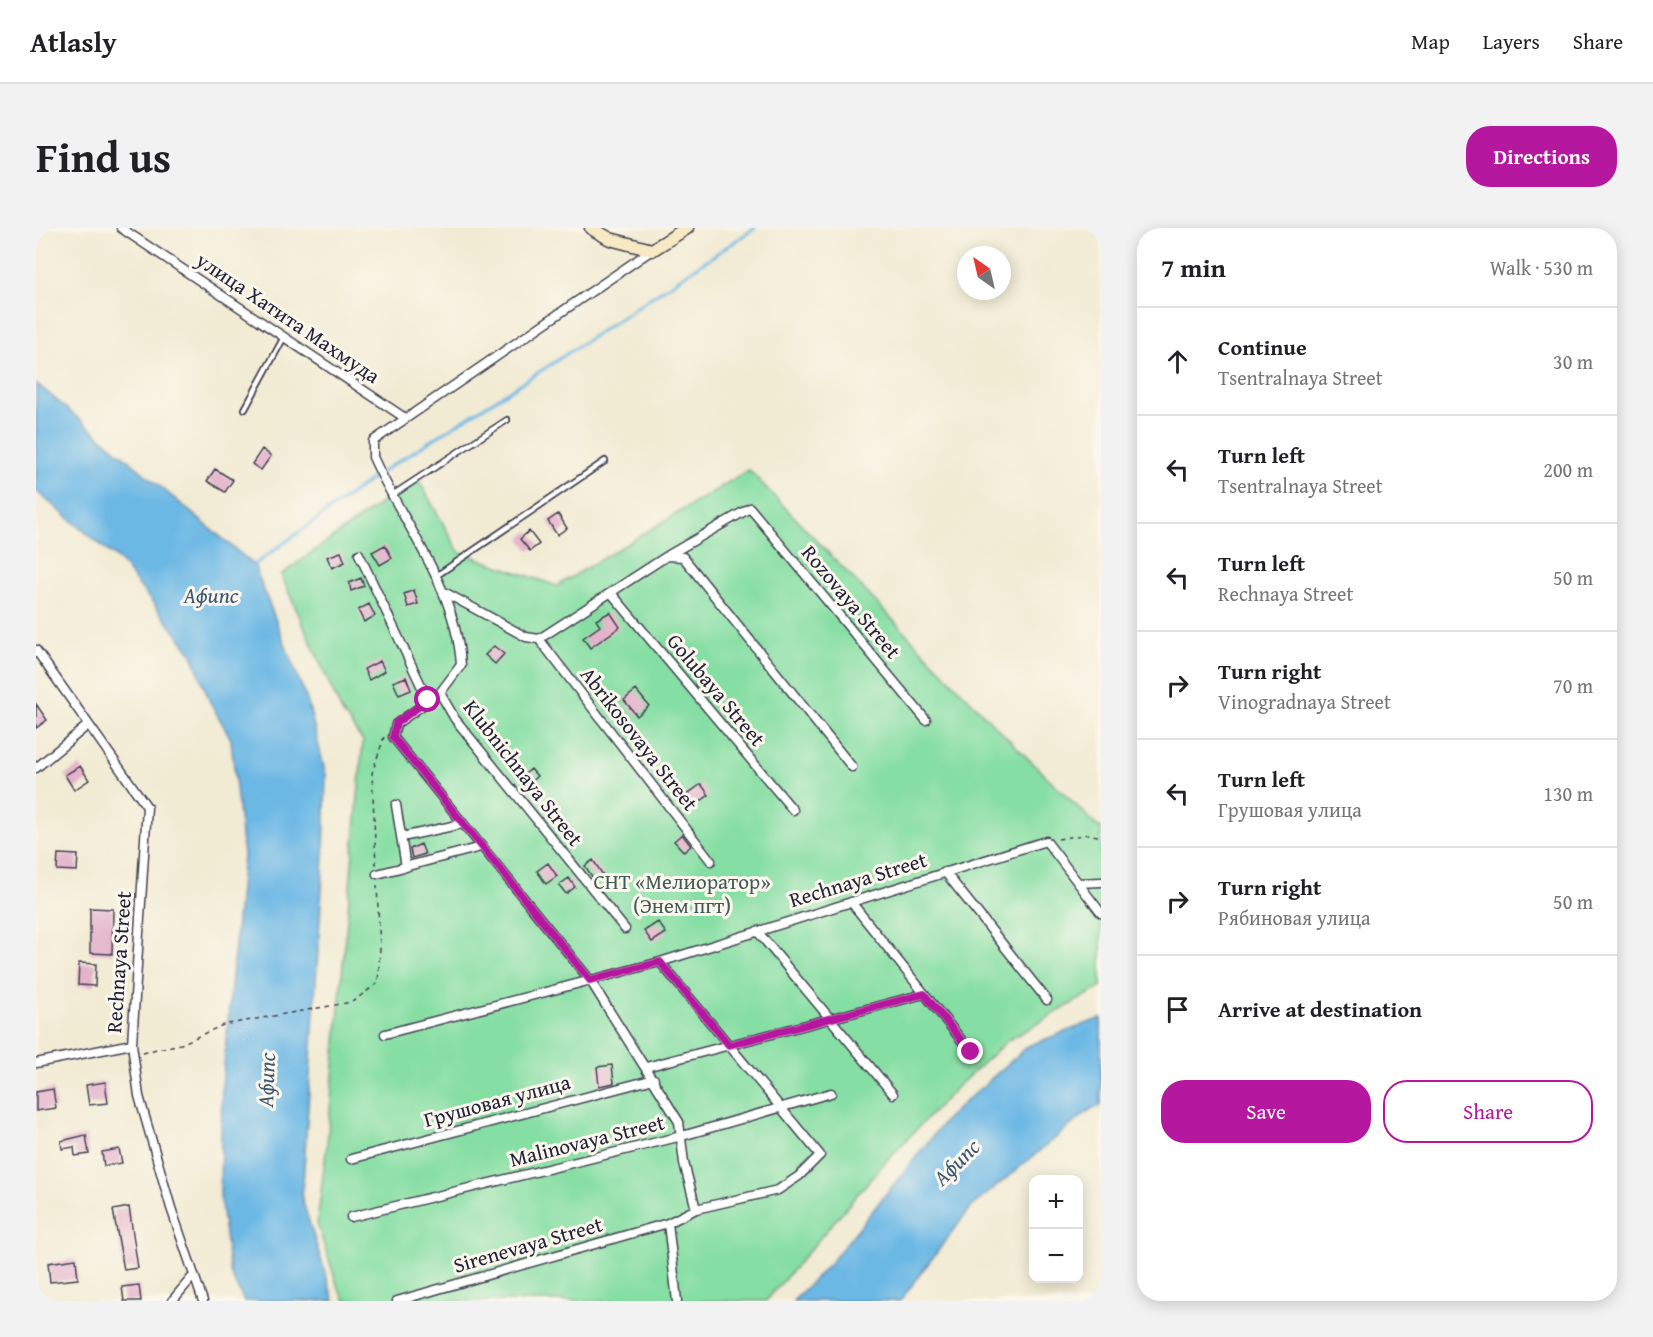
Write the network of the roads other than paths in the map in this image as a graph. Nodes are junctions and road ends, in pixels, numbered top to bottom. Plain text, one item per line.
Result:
1 (121, 228) edge
2 (591, 228) edge
3 (687, 228) edge
4 (652, 250) junction
5 (284, 337) junction
6 (245, 409) dead end
7 (405, 418) junction
8 (507, 420) dead end
9 (605, 461) dead end
10 (392, 496) junction
11 (359, 555) dead end
12 (668, 556) junction
13 (436, 576) junction
14 (446, 593) junction
15 (612, 594) junction
16 (539, 639) junction
17 (36, 650) edge
18 (440, 693) junction
19 (428, 700) junction
20 (926, 720) dead end
21 (88, 725) junction
22 (852, 767) dead end
23 (36, 768) edge
24 (396, 805) dead end
25 (793, 810) dead end
26 (462, 824) junction
27 (402, 837) junction
28 (481, 847) junction
29 (711, 861) dead end
30 (406, 867) junction
31 (945, 872) junction
32 (377, 874) dead end
33 (1078, 882) junction
34 (1101, 882) edge
35 (851, 902) junction
36 (1101, 913) edge
37 (625, 929) dead end
38 (757, 931) junction
39 (660, 962) junction
40 (590, 980) junction
41 (924, 994) junction
42 (1047, 1000) dead end
43 (831, 1020) junction
44 (385, 1034) dead end
45 (729, 1045) junction
46 (132, 1048) junction
47 (971, 1052) dead end
48 (36, 1063) edge
49 (646, 1067) junction
50 (654, 1079) junction
51 (831, 1093) dead end
52 (893, 1094) dead end
53 (779, 1107) junction
54 (682, 1136) junction
55 (351, 1159) dead end
56 (696, 1209) junction
57 (351, 1217) dead end
58 (668, 1223) junction
59 (194, 1275) junction
60 (172, 1301) edge
61 (202, 1301) edge
62 (397, 1301) edge
63 (677, 1301) edge

1 - 5 street, улица Хатита Махмуда
2 - 4 street
3 - 4 street
4 - 7 street
5 - 6 lane
5 - 7 street, улица Хатита Махмуда
7 - 10 street
8 - 10 lane
9 - 13 lane
10 - 13 street
11 - 19 street
12 - 15 street
12 - 20 street, Rozovaya Street
12 - 22 street
13 - 14 street
14 - 16 street
14 - 18 street
15 - 16 street
15 - 25 street, Golubaya Street
16 - 29 street, Abrikosovaya Street
17 - 21 street, Rechnaya Street
18 - 19 street
18 - 37 street, Klubnichnaya Street
19 - 26 street
21 - 23 street
21 - 46 street, Rechnaya Street
24 - 27 street
26 - 27 street
26 - 28 street
27 - 30 street
28 - 30 street
28 - 40 street
30 - 32 street
31 - 33 street, Rechnaya Street
31 - 35 street, Rechnaya Street
31 - 42 street
33 - 34 street
33 - 36 street
35 - 38 street, Rechnaya Street
35 - 41 street
38 - 39 street, Rechnaya Street
38 - 43 street
39 - 40 street, Rechnaya Street
39 - 45 street
40 - 44 street, Rechnaya Street
40 - 49 street
41 - 43 street
41 - 47 street
43 - 45 street
43 - 52 street
45 - 49 street
45 - 53 street
46 - 48 street
46 - 59 street, Rechnaya Street
49 - 50 street
50 - 54 street
50 - 55 street, Грушовая улица
51 - 53 street, Malinovaya Street
53 - 54 street, Malinovaya Street
53 - 56 street, Sirenevaya Street
54 - 56 street
54 - 57 street, Malinovaya Street
56 - 58 street, Sirenevaya Street
58 - 62 street, Sirenevaya Street
58 - 63 street
59 - 60 street
59 - 61 street, Rechnaya Street

